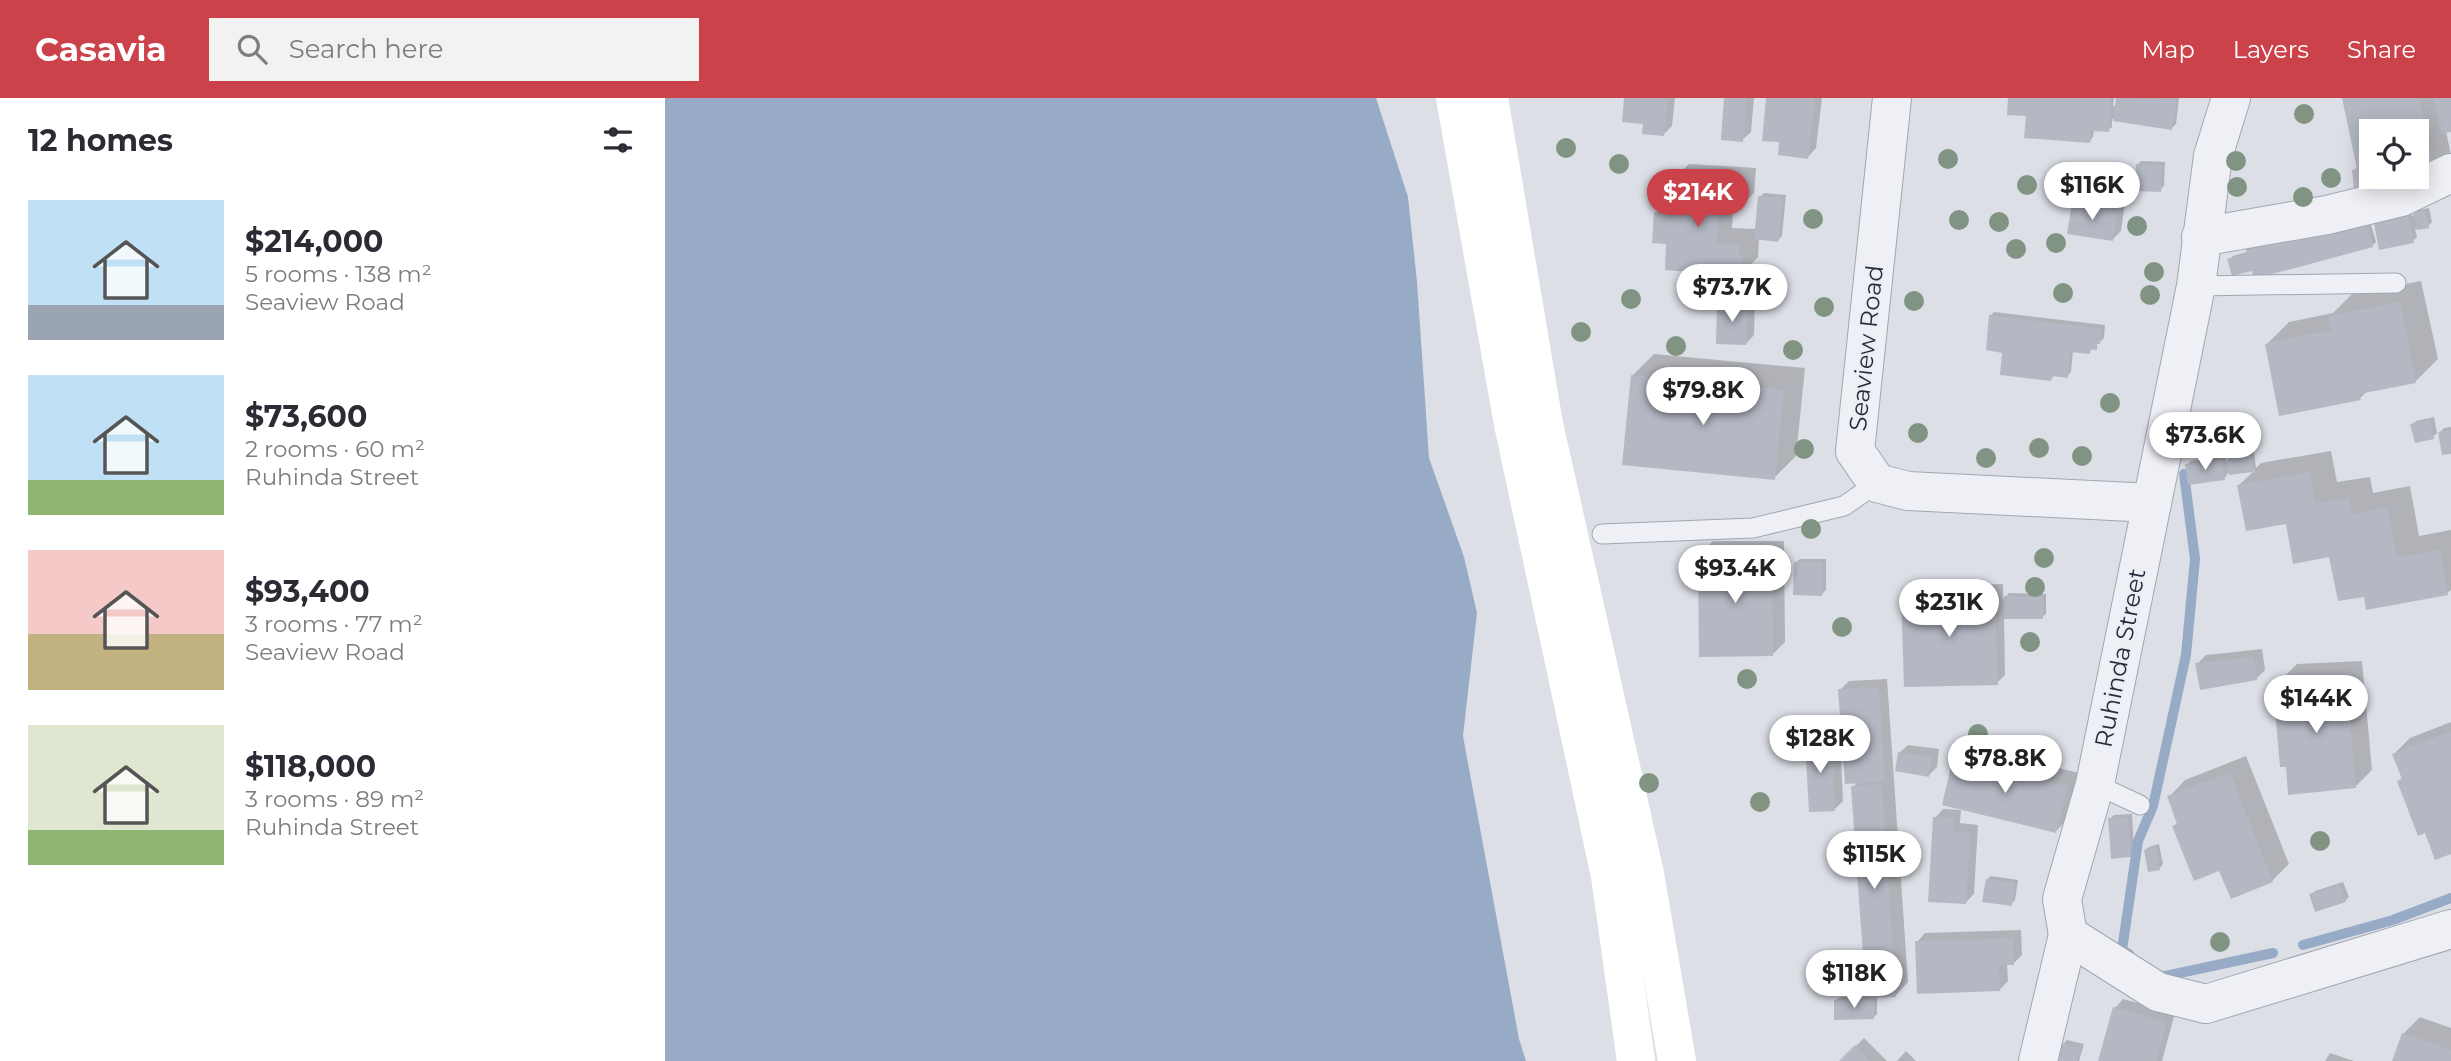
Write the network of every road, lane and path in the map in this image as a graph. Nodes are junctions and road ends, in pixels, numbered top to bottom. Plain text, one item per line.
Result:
1 (1455, 98) edge
2 (1489, 98) edge
3 (1892, 98) edge
4 (2231, 98) edge
5 (2451, 173) edge
6 (2200, 237) junction
7 (2396, 283) dead end
8 (2196, 286) junction
9 (1877, 483) junction
10 (2152, 503) junction
11 (1602, 534) dead end
12 (2095, 783) junction
13 (2140, 805) dead end
14 (2451, 929) edge
15 (2068, 935) junction
16 (1636, 1061) edge
17 (1677, 1061) edge
18 (2038, 1061) edge

1 - 16 main road
2 - 17 main road
3 - 9 street, Seaview Road
4 - 6 street, Ruhinda Street
5 - 6 street
6 - 8 street, Ruhinda Street
7 - 8 lane
8 - 10 street, Ruhinda Street
9 - 10 street
9 - 11 lane
10 - 12 street, Ruhinda Street
12 - 13 lane
12 - 15 street, Ruhinda Street
14 - 15 street
15 - 18 street

